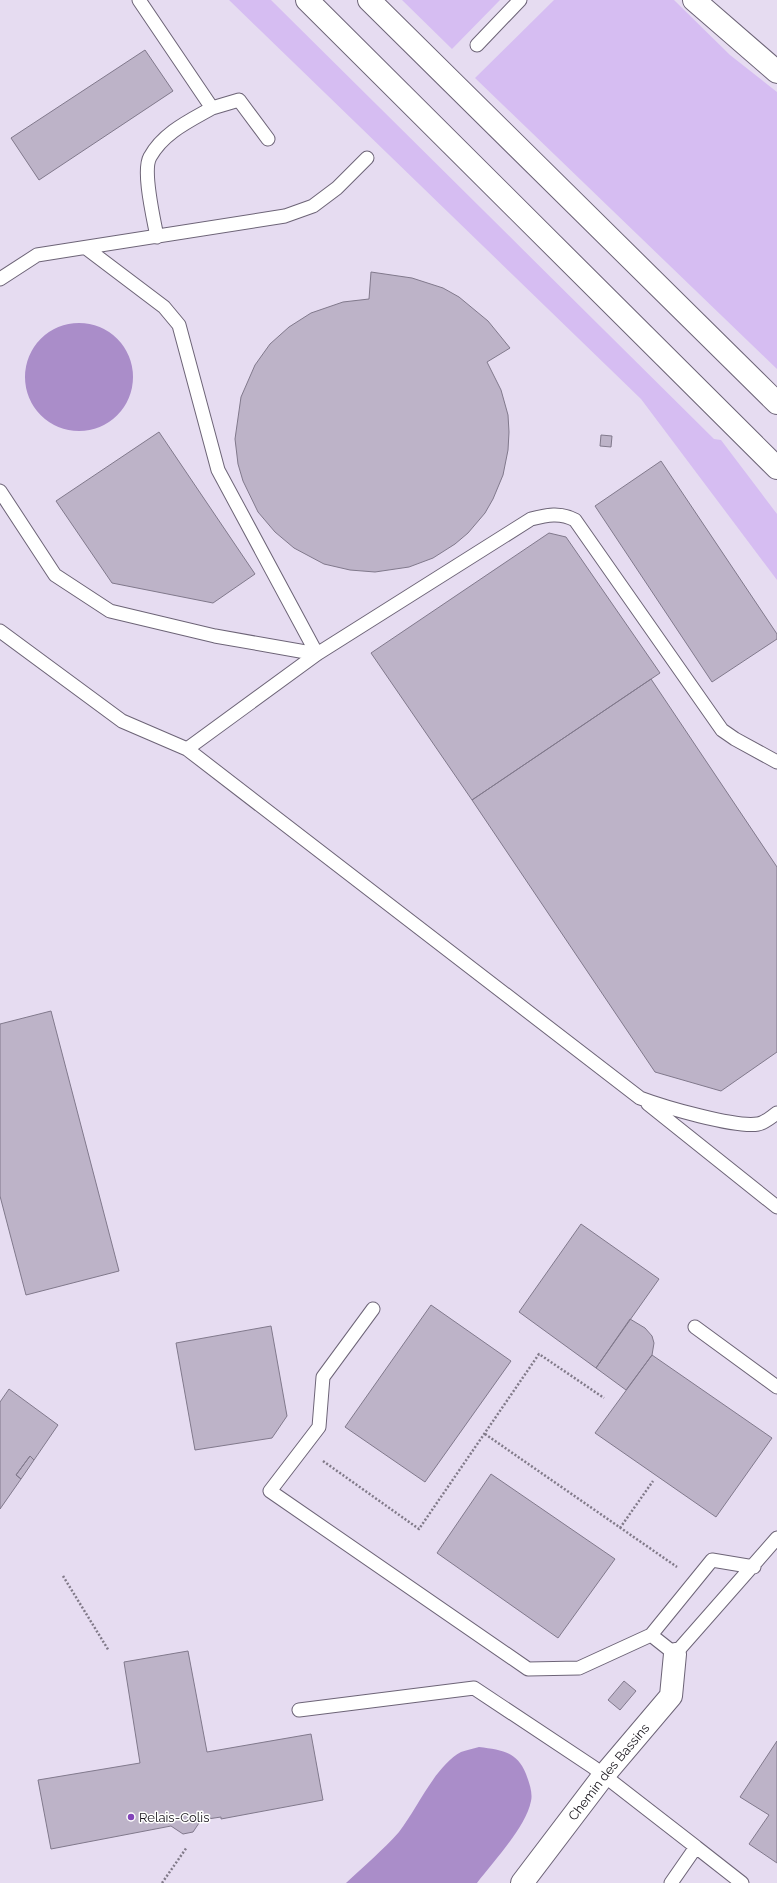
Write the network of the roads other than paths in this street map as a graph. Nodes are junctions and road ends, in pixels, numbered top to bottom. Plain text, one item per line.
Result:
1 (139, 0) edge
2 (307, 0) edge
3 (369, 0) edge
4 (520, 0) edge
5 (694, 0) edge
6 (477, 45) dead end
7 (777, 72) edge
8 (212, 108) junction
9 (268, 139) dead end
10 (367, 158) dead end
11 (157, 237) junction
12 (86, 248) junction
13 (0, 279) edge
14 (777, 403) edge
15 (777, 468) edge
16 (0, 491) edge
17 (0, 631) edge
18 (317, 654) junction
19 (187, 749) junction
20 (777, 762) edge
21 (640, 1098) junction
22 (777, 1113) edge
23 (777, 1207) edge
24 (373, 1309) dead end
25 (695, 1327) dead end
26 (777, 1387) edge
27 (777, 1538) edge
28 (754, 1567) junction
29 (651, 1635) junction
30 (675, 1654) junction
31 (299, 1710) dead end
32 (604, 1775) junction
33 (696, 1847) junction
34 (522, 1883) edge
35 (671, 1883) edge
36 (742, 1883) edge

1 - 8 lane
2 - 15 main road
3 - 14 main road
4 - 6 lane
5 - 7 main road
8 - 9 lane
8 - 11 lane
10 - 11 lane
11 - 12 lane
12 - 13 lane
12 - 18 lane
16 - 18 lane
17 - 19 lane
18 - 19 lane
18 - 20 lane
19 - 21 lane
21 - 22 lane
21 - 23 lane
24 - 29 lane
25 - 26 lane
27 - 28 lane
28 - 29 lane
28 - 30 lane
29 - 30 lane
30 - 32 main road, Chemin des Bassins
31 - 32 lane
32 - 33 lane
32 - 34 main road, Chemin des Bassins
33 - 35 lane
33 - 36 lane

